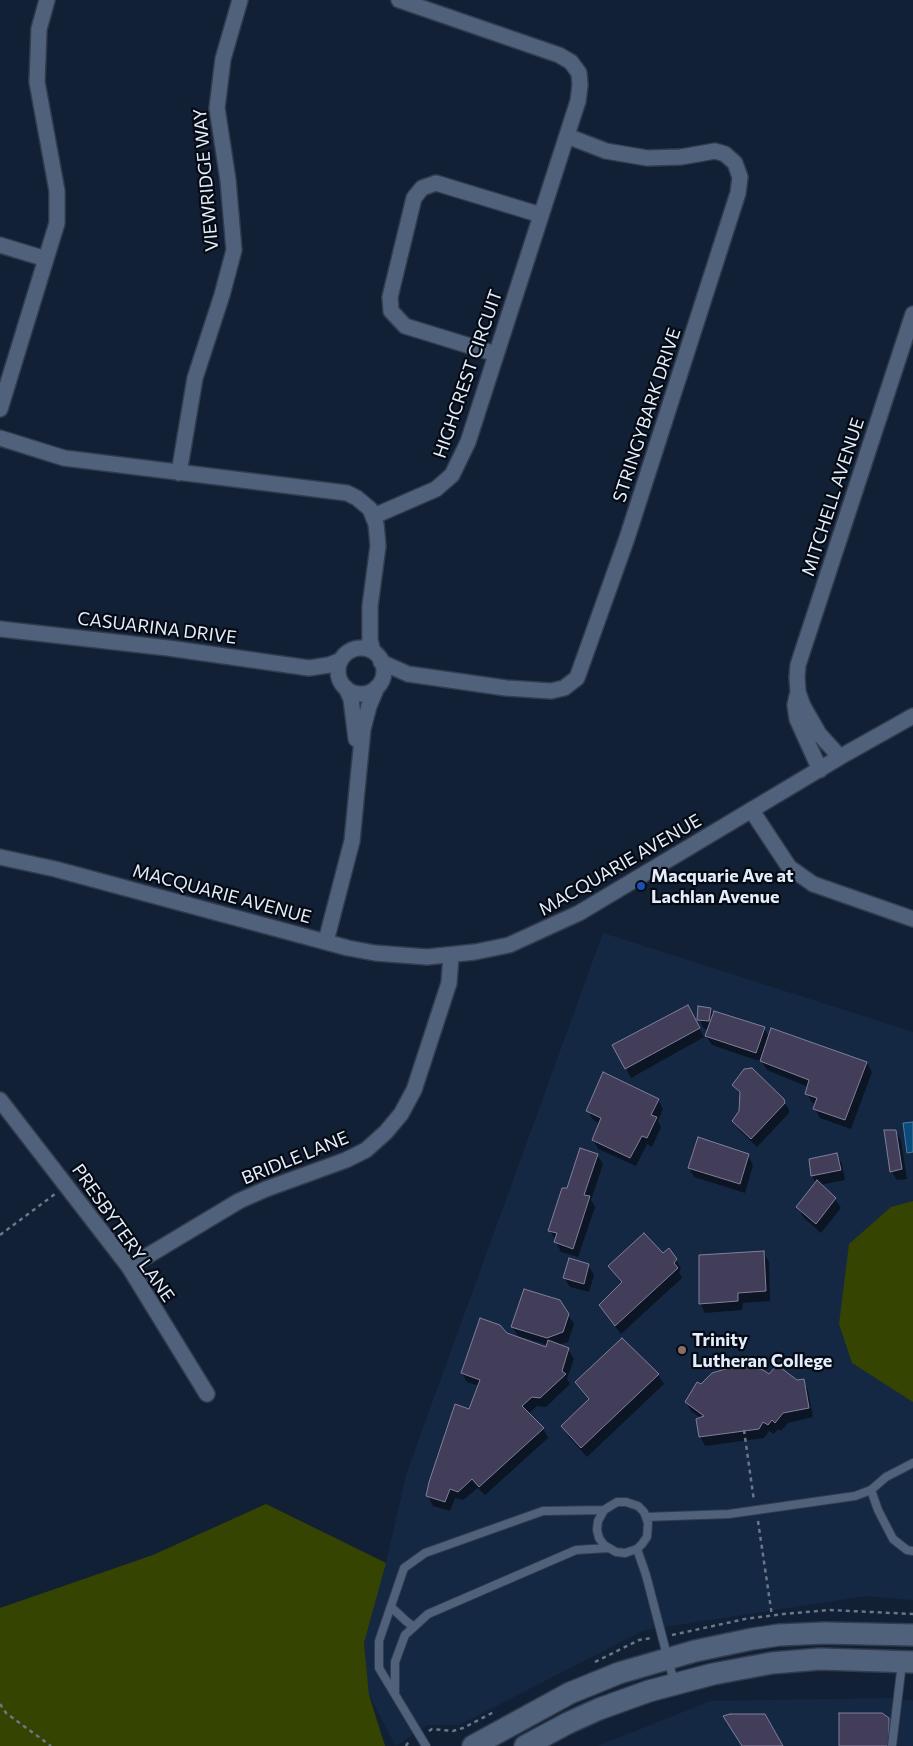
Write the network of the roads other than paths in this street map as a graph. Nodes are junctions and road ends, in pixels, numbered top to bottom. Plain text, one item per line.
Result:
1 (47, 0) edge
2 (240, 0) edge
3 (399, 0) edge
4 (567, 136) junction
5 (541, 215) junction
6 (0, 245) edge
7 (46, 259) junction
8 (913, 314) edge
9 (496, 354) junction
10 (0, 409) edge
11 (0, 438) edge
12 (179, 473) junction
13 (374, 516) junction
14 (370, 606) junction
15 (0, 629) edge
16 (354, 649) junction
17 (377, 656) junction
18 (341, 660) junction
19 (309, 668) junction
20 (408, 674) junction
21 (379, 684) junction
22 (344, 686) junction
23 (798, 692) junction
24 (913, 716) edge
25 (840, 757) junction
26 (359, 770) junction
27 (820, 770) junction
28 (752, 811) junction
29 (0, 857) edge
30 (913, 919) edge
31 (326, 941) junction
32 (451, 956) junction
33 (0, 1100) edge
34 (129, 1268) junction
35 (207, 1394) dead end
36 (913, 1464) edge
37 (871, 1490) junction
38 (604, 1510) junction
39 (646, 1517) junction
40 (608, 1548) junction
41 (637, 1549) junction
42 (913, 1551) edge
43 (391, 1607) junction
44 (414, 1626) junction
45 (913, 1635) edge
46 (668, 1658) junction
47 (908, 1661) edge
48 (674, 1684) junction
49 (395, 1694) junction
50 (426, 1746) edge
51 (473, 1746) edge
52 (525, 1746) edge
53 (892, 1746) edge

1 - 7 street
2 - 12 street, VIEWRIDGE WAY
3 - 4 street, HIGHCREST CIRCUIT
4 - 5 street, HIGHCREST CIRCUIT
4 - 20 street, STRINGYBARK DRIVE
5 - 9 street, HIGHCREST CIRCUIT
5 - 9 street
6 - 7 street
7 - 10 street
8 - 23 street, MITCHELL AVENUE
9 - 13 street, HIGHCREST CIRCUIT
11 - 12 street
12 - 13 street
13 - 14 street
14 - 16 street
14 - 17 street
15 - 19 street, CASUARINA DRIVE
16 - 17 street
16 - 18 street
17 - 20 street, STRINGYBARK DRIVE
17 - 21 street
18 - 19 street, CASUARINA DRIVE
18 - 22 street
19 - 22 street, CASUARINA DRIVE
20 - 21 street, STRINGYBARK DRIVE
21 - 22 street
21 - 26 street
22 - 26 street
23 - 25 street, MITCHELL AVENUE
23 - 27 street, MITCHELL AVENUE
24 - 25 street, MACQUARIE AVENUE
25 - 27 street, MACQUARIE AVENUE
26 - 31 street
27 - 28 street, MACQUARIE AVENUE
28 - 30 street
28 - 32 street, MACQUARIE AVENUE
29 - 31 street, MACQUARIE AVENUE
31 - 32 street, MACQUARIE AVENUE
32 - 34 street, BRIDLE LANE
33 - 34 street, PRESBYTERY LANE
34 - 35 street, PRESBYTERY LANE
36 - 37 lane
37 - 39 lane
37 - 42 lane
38 - 39 lane
38 - 40 lane
38 - 43 lane
39 - 41 lane
40 - 41 lane
40 - 44 lane
41 - 46 lane
43 - 44 lane
43 - 49 lane
44 - 49 lane
45 - 46 main road
46 - 48 lane
46 - 51 main road
47 - 48 main road
47 - 53 lane
48 - 52 main road
49 - 50 lane

